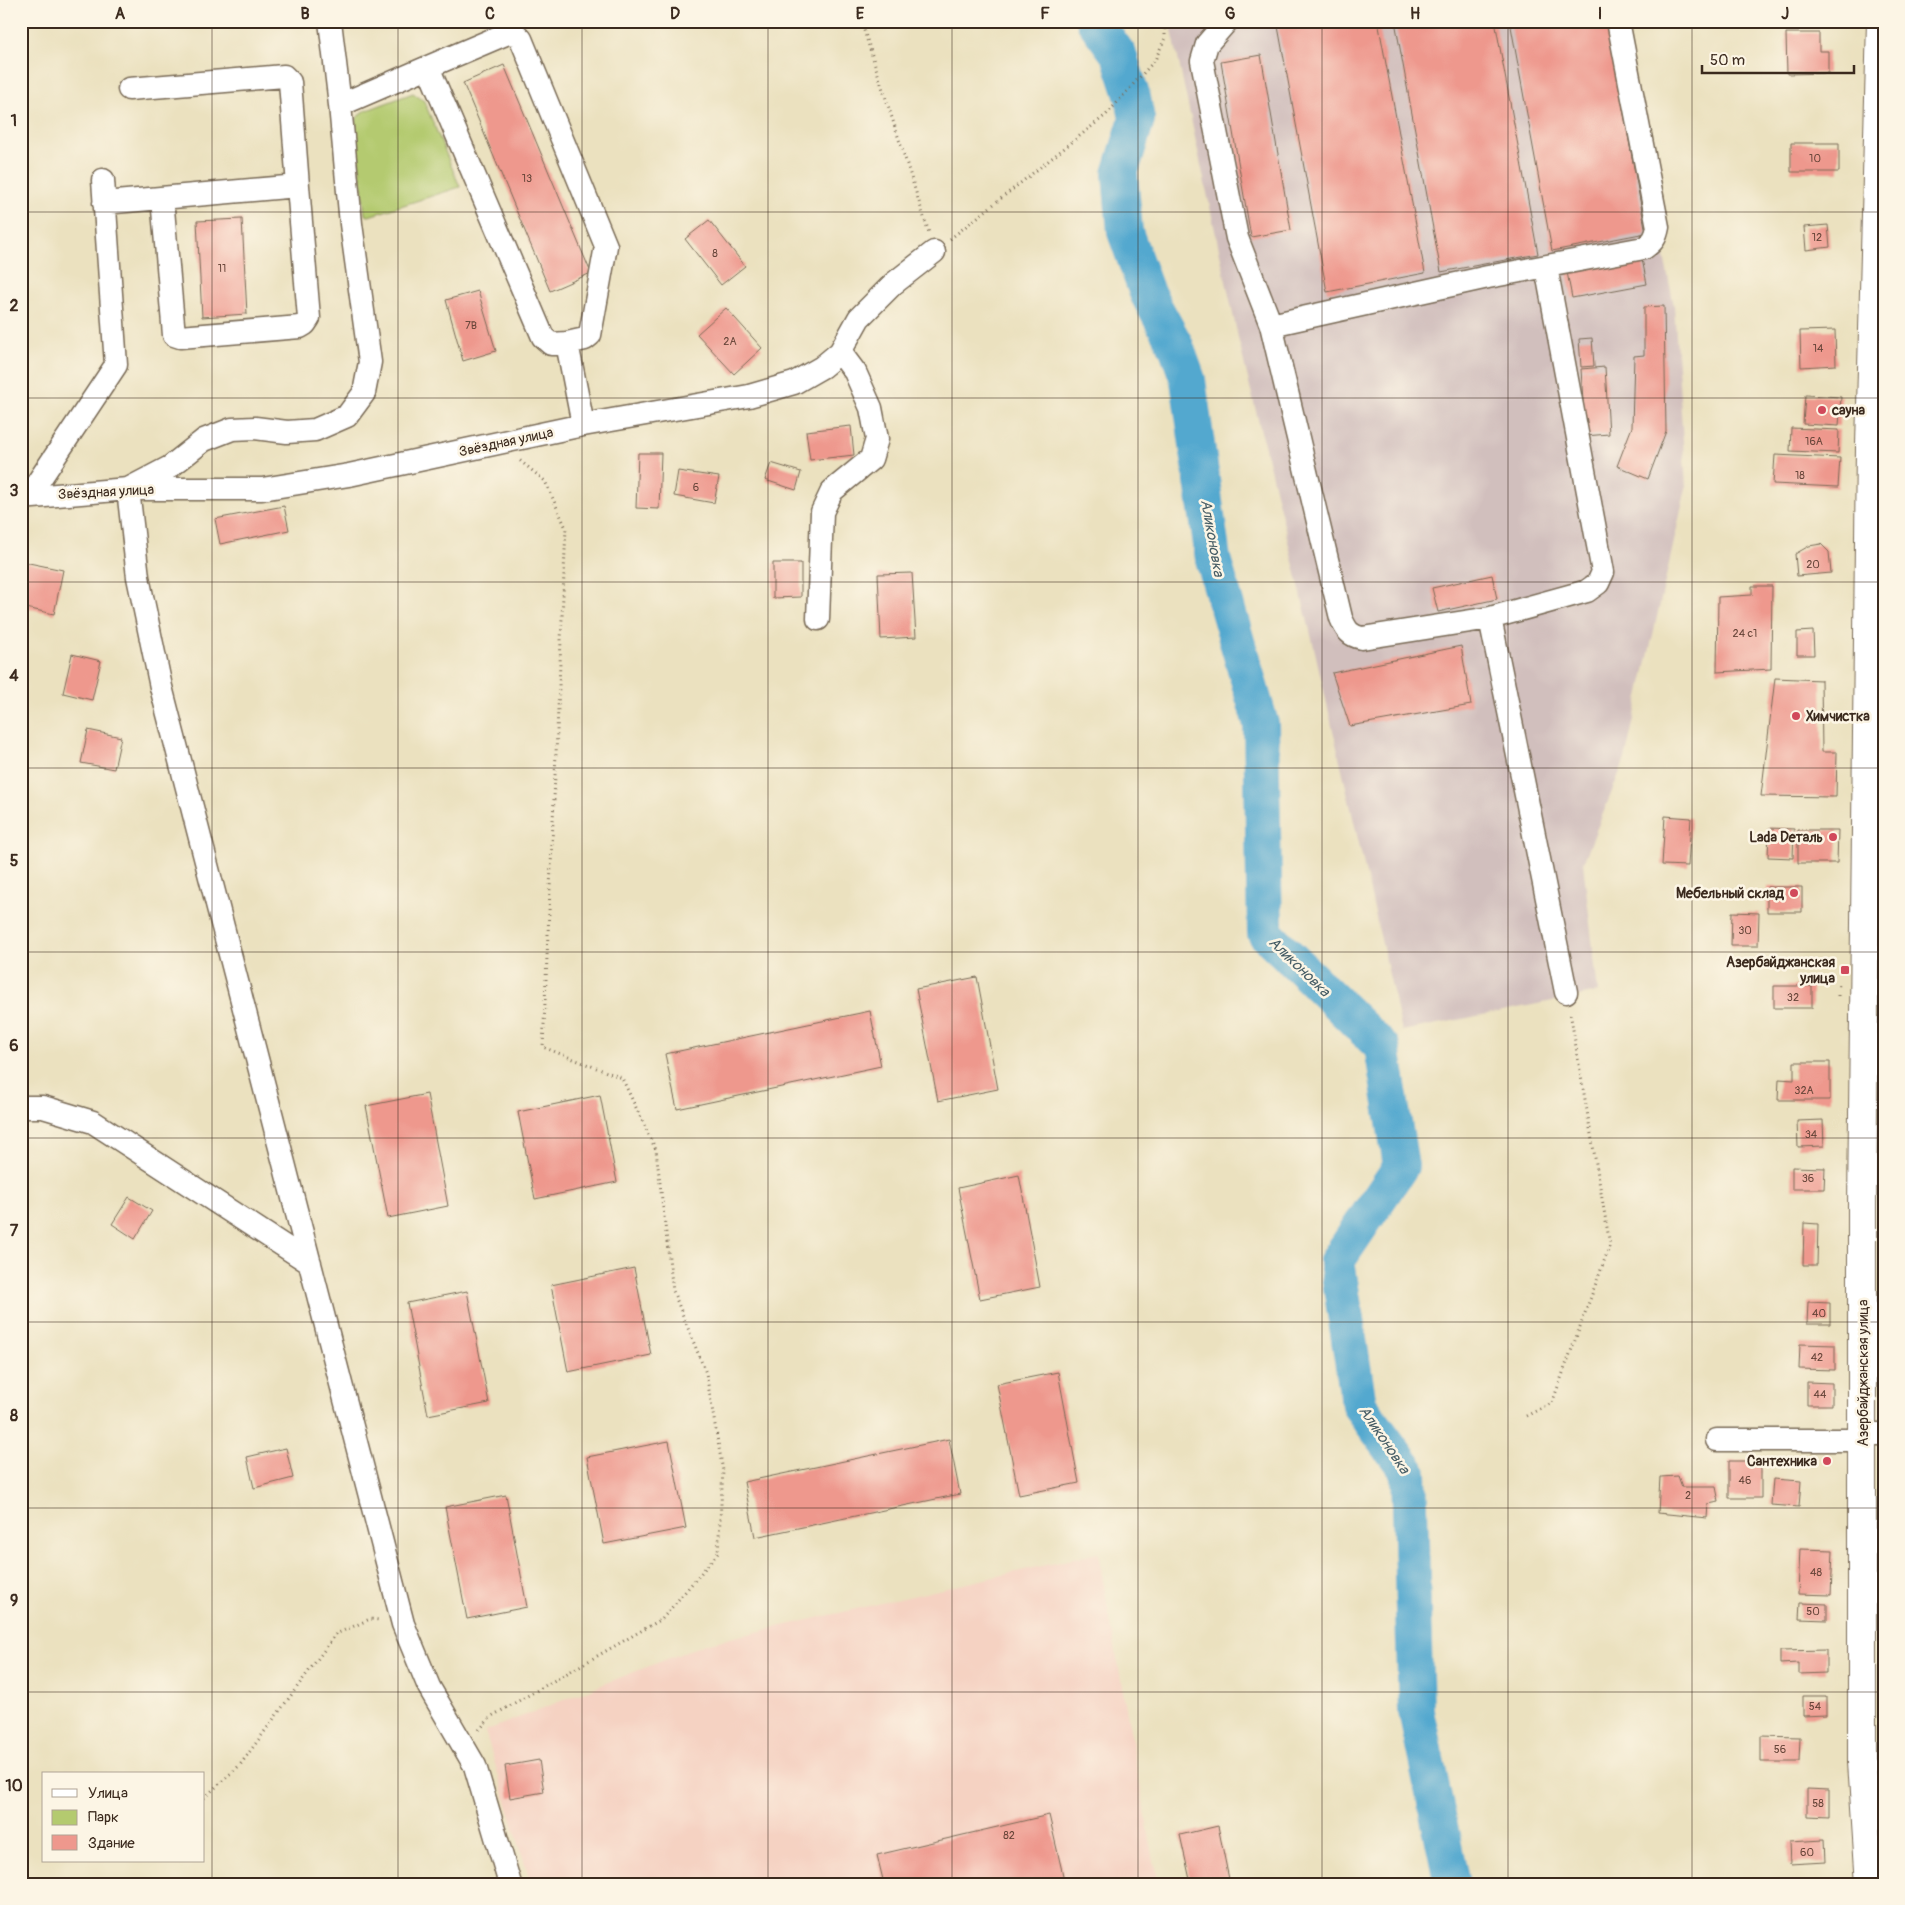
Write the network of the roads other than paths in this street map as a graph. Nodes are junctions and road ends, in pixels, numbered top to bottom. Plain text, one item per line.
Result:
1 (330, 21) edge
2 (1227, 21) edge
3 (1618, 21) edge
4 (1881, 21) edge
5 (428, 67) junction
6 (128, 89) dead end
7 (340, 105) junction
8 (103, 180) dead end
9 (298, 186) junction
10 (162, 198) junction
11 (104, 203) junction
12 (934, 252) road end
13 (1546, 267) junction
14 (1271, 325) junction
15 (567, 343) junction
16 (840, 352) junction
17 (583, 425) junction
18 (128, 489) junction
19 (24, 497) edge
20 (1876, 589) edge
21 (1490, 618) junction
22 (818, 619) dead end
23 (1566, 992) road end
24 (21, 1107) edge
25 (310, 1263) junction
26 (1870, 1436) edge
27 (1717, 1440) dead end
28 (1875, 1880) edge
29 (510, 1884) edge

1 - 7 street
2 - 14 street
3 - 13 street
4 - 20 main road, Азербайджанская улица
5 - 7 street
5 - 15 street
5 - 15 street
6 - 9 street
7 - 18 street
8 - 11 street
9 - 10 street
9 - 10 street
10 - 11 street
11 - 19 street
12 - 16 street, Звёздная улица
13 - 14 street
13 - 21 street
14 - 21 street
15 - 17 street
16 - 17 street, Звёздная улица
16 - 22 street
17 - 18 street, Звёздная улица
18 - 19 street, Звёздная улица
18 - 25 street
20 - 26 main road, Азербайджанская улица
21 - 23 street
24 - 25 street
25 - 29 street
26 - 27 street
26 - 28 main road, Азербайджанская улица

